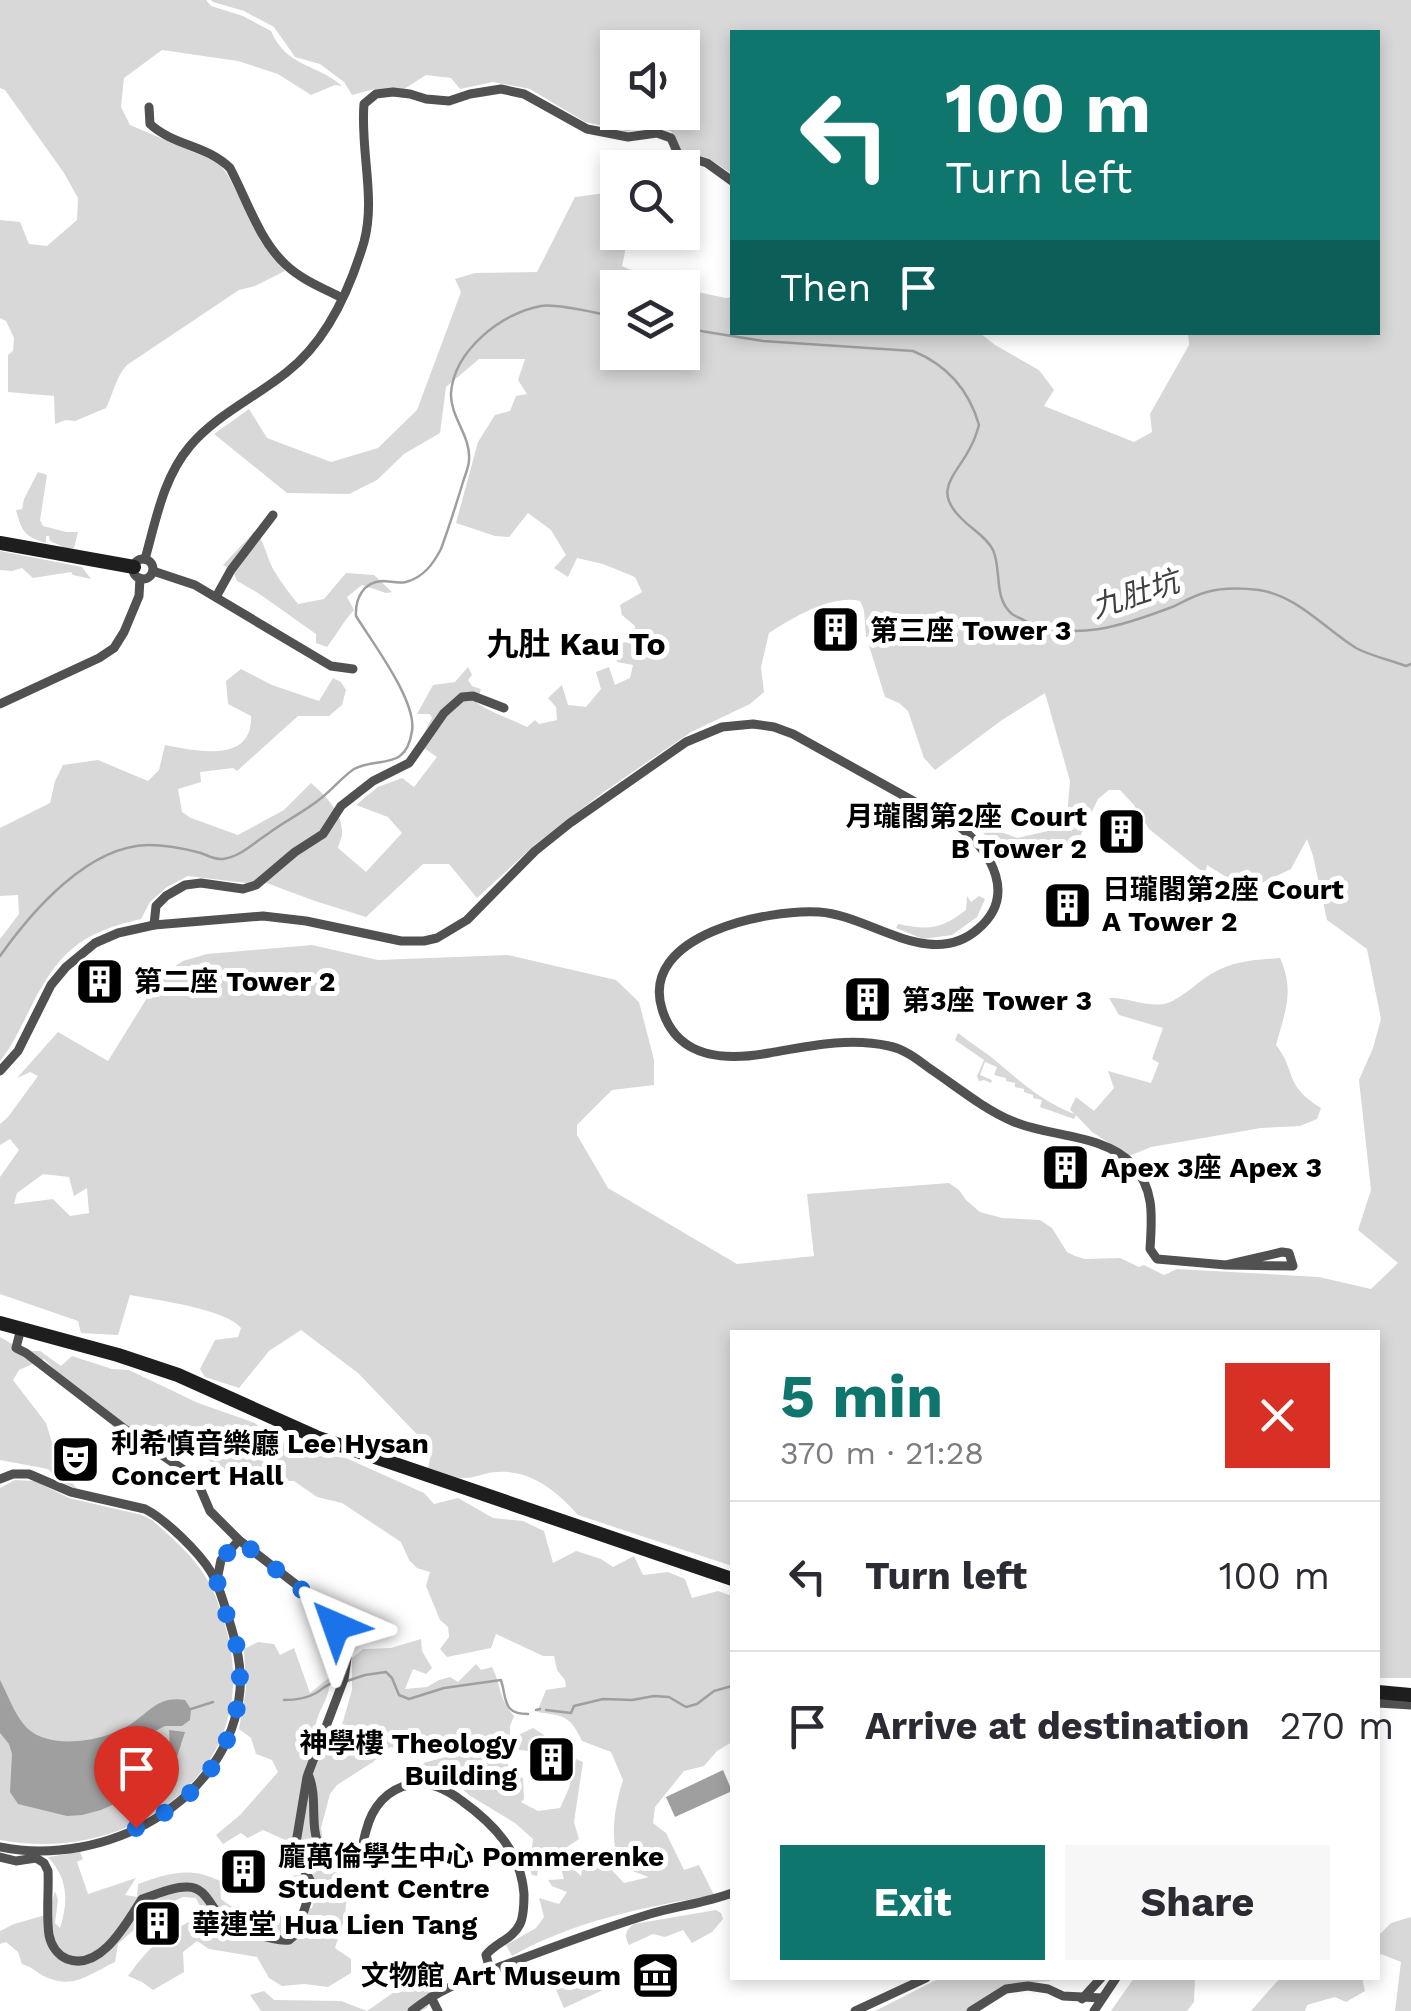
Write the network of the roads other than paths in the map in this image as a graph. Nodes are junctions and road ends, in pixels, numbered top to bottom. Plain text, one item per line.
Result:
1 (149, 106) dead end
2 (730, 180) edge
3 (342, 298) junction
4 (273, 515) dead end
5 (0, 544) edge
6 (140, 568) junction
7 (216, 596) junction
8 (353, 668) dead end
9 (0, 704) edge
10 (504, 708) dead end
11 (154, 924) junction
12 (0, 1071) edge
13 (1226, 1266) junction
14 (0, 1323) edge
15 (20, 1328) junction
16 (0, 1479) edge
17 (239, 1540) junction
18 (202, 1560) junction
19 (221, 1560) junction
20 (730, 1578) edge
21 (217, 1583) junction
22 (1380, 1692) edge
23 (1411, 1695) edge
24 (1380, 1702) edge
25 (1411, 1705) edge
26 (308, 1774) junction
27 (0, 1846) edge
28 (0, 1856) edge
29 (730, 1893) edge
30 (490, 1970) junction
31 (922, 1980) edge
32 (1099, 1980) edge
33 (1115, 1980) edge
34 (431, 1997) junction
35 (1102, 1998) junction
36 (1082, 1999) junction
37 (412, 2011) edge
38 (438, 2011) edge
39 (855, 2011) edge
40 (971, 2011) edge
41 (1092, 2011) edge

1 - 3 street
2 - 3 street
3 - 6 street
4 - 7 street
5 - 6 main road
6 - 7 street
6 - 9 street
7 - 8 street
10 - 11 street
11 - 12 street
11 - 13 street
13 - 13 street
14 - 15 main road
15 - 17 street
15 - 20 main road
16 - 18 street
17 - 19 street
17 - 26 street
18 - 19 street
18 - 21 street
19 - 21 street
21 - 27 street
22 - 23 main road
24 - 25 street
26 - 28 street
26 - 30 street
29 - 30 street
30 - 34 street
31 - 39 street
32 - 36 street
33 - 35 street
34 - 37 street
34 - 38 street
35 - 36 street
35 - 41 street
36 - 40 street
36 - 41 street

